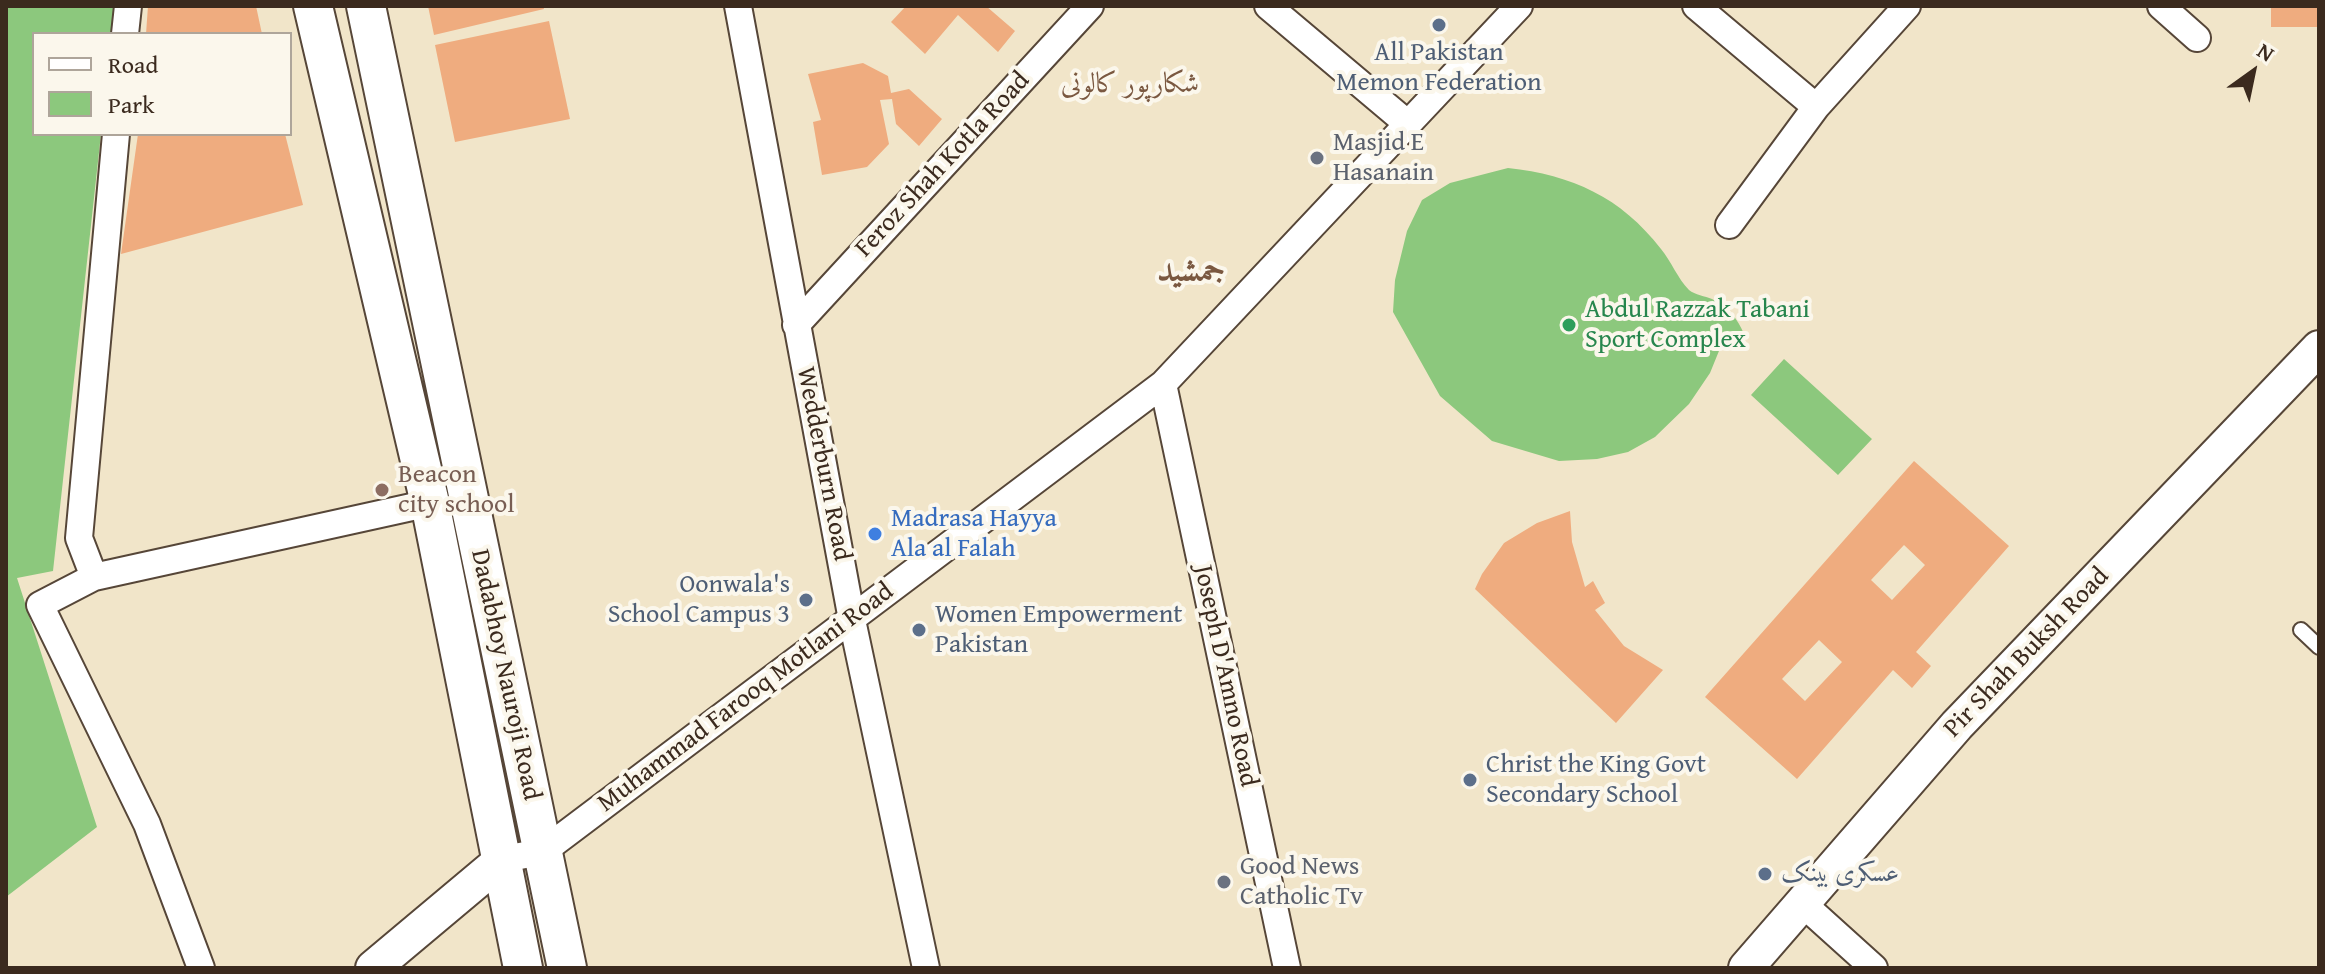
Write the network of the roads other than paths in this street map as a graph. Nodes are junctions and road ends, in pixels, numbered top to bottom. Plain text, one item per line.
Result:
1 (128, 6) edge
2 (313, 6) edge
3 (366, 6) edge
4 (738, 6) edge
5 (1090, 6) edge
6 (1268, 6) edge
7 (1519, 6) edge
8 (1696, 6) edge
9 (1907, 6) edge
10 (2161, 6) edge
11 (125, 32) edge
12 (2197, 38) dead end
13 (1816, 107) junction
14 (1408, 124) junction
15 (116, 136) edge
16 (1729, 225) dead end
17 (796, 325) junction
18 (2319, 348) edge
19 (1163, 384) junction
20 (430, 503) junction
21 (94, 577) junction
22 (852, 620) junction
23 (2301, 630) dead end
24 (2319, 647) edge
25 (542, 852) junction
26 (503, 859) junction
27 (1802, 903) junction
28 (201, 968) edge
29 (373, 968) edge
30 (523, 968) edge
31 (567, 968) edge
32 (926, 968) edge
33 (1287, 968) edge
34 (1746, 968) edge
35 (1874, 968) edge

1 - 11 street
2 - 20 main road
3 - 25 main road, Dadabhoy Nauroji Road
4 - 17 street, Wedderburn Road
5 - 17 street, Feroz Shah Kotla Road
6 - 14 street
7 - 14 street, Muhammad Farooq Motlani Road
8 - 13 street
9 - 13 street
10 - 12 street
13 - 16 street
14 - 19 street, Muhammad Farooq Motlani Road
15 - 21 street
17 - 22 street, Wedderburn Road
18 - 27 street, Pir Shah Buksh Road
19 - 22 street, Muhammad Farooq Motlani Road
19 - 33 street, Joseph D'Amno Road
20 - 21 street
20 - 26 main road
21 - 28 street
22 - 25 street, Muhammad Farooq Motlani Road
22 - 32 street, Wedderburn Road
23 - 24 lane
25 - 26 street, Muhammad Farooq Motlani Road
25 - 31 main road, Dadabhoy Nauroji Road
26 - 29 street, Muhammad Farooq Motlani Road
26 - 30 main road
27 - 34 street, Pir Shah Buksh Road
27 - 35 street

